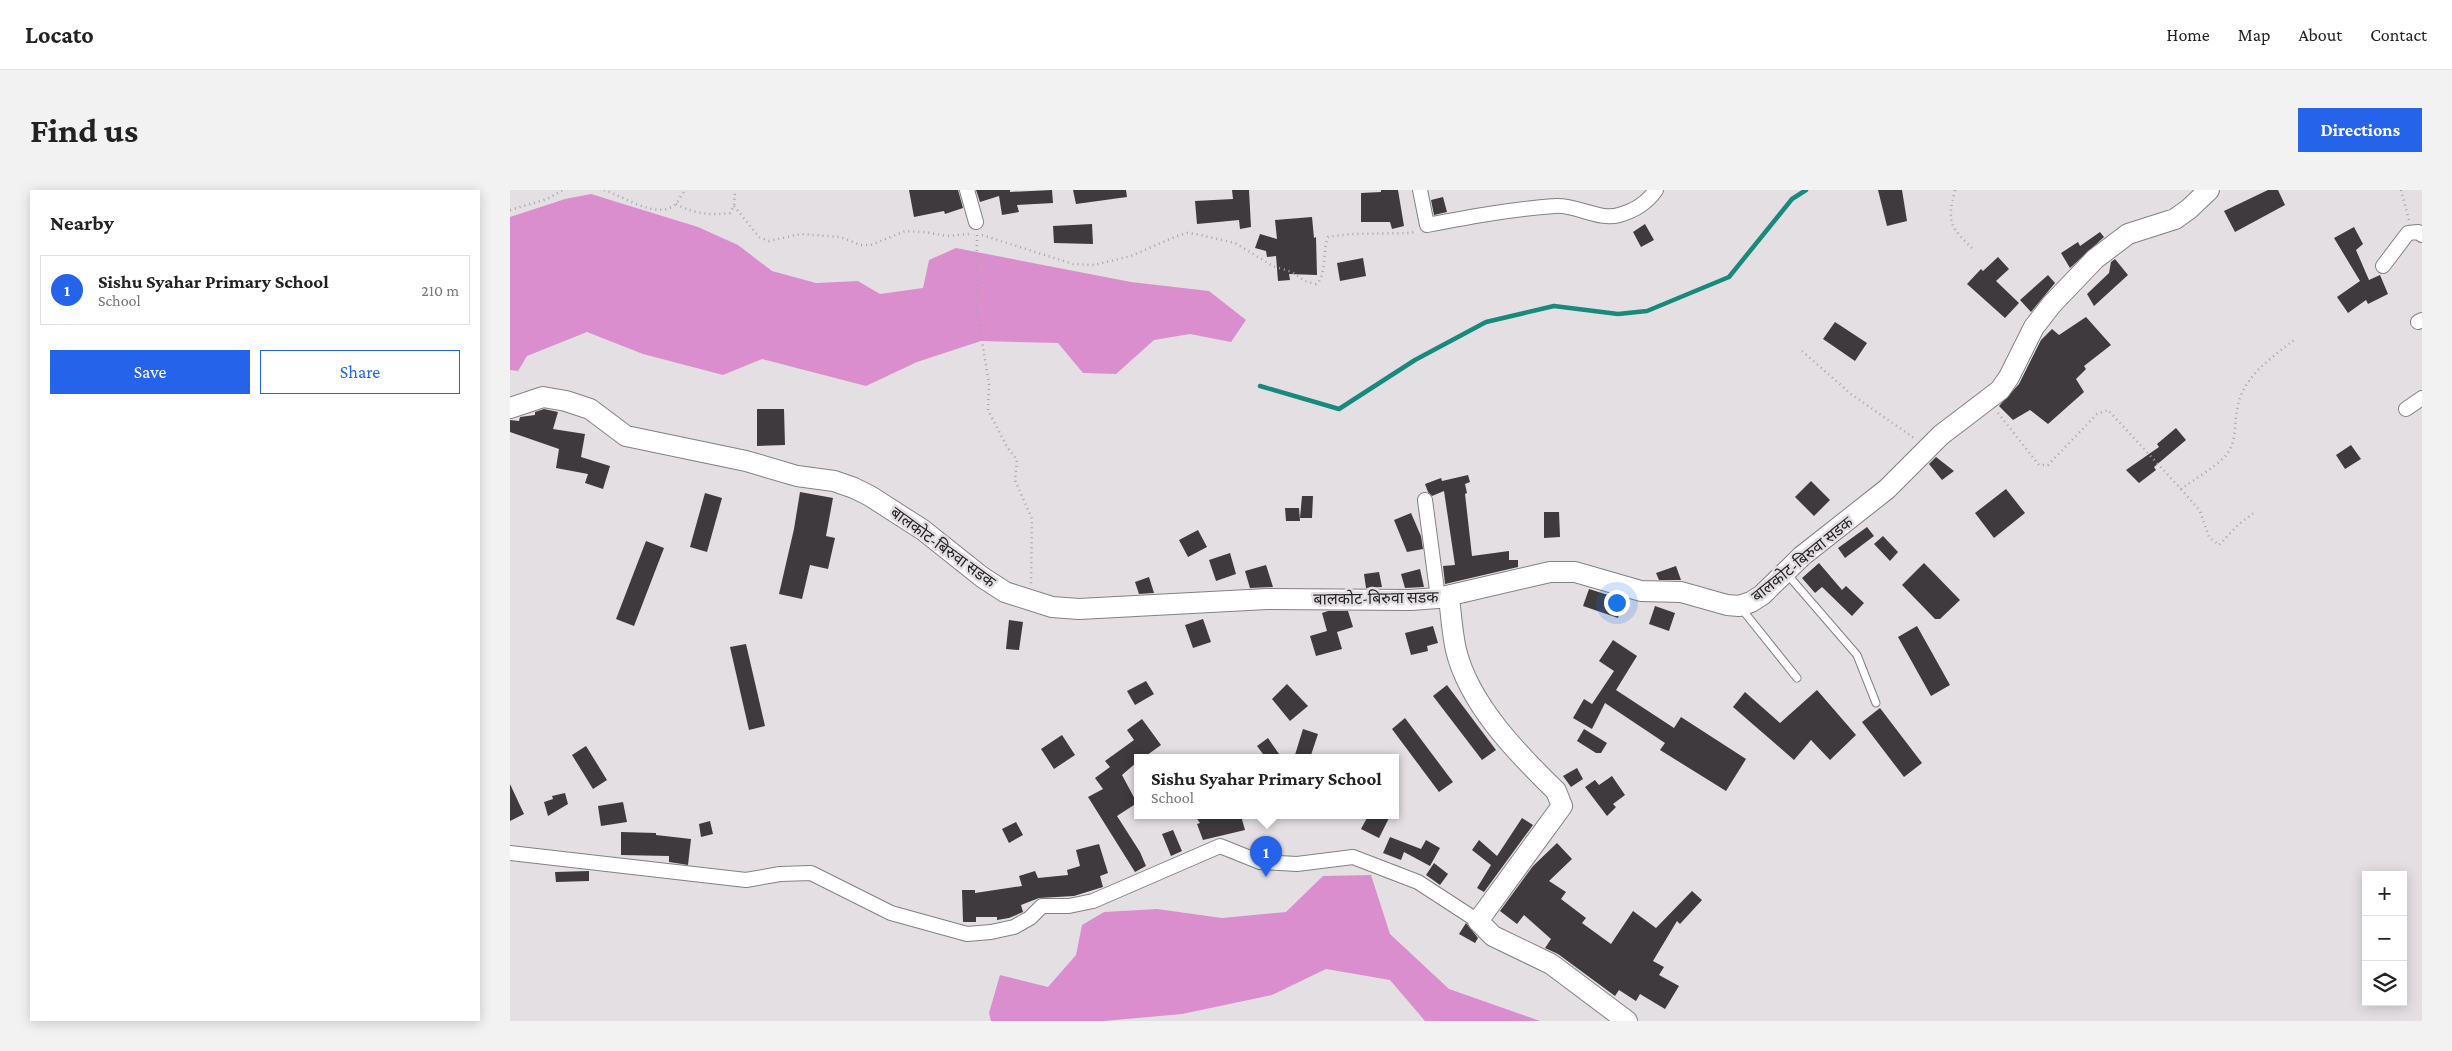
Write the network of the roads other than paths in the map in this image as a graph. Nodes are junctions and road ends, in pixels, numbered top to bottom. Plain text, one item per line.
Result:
1 (967, 190) edge
2 (1420, 190) edge
3 (1656, 190) edge
4 (2209, 190) edge
5 (977, 228) road end
6 (2417, 233) edge
7 (2383, 266) dead end
8 (2422, 398) edge
9 (510, 408) edge
10 (2406, 409) dead end
11 (1425, 500) dead end
12 (1785, 572) junction
13 (1443, 597) junction
14 (1739, 606) junction
15 (1797, 678) dead end
16 (1876, 703) dead end
17 (510, 852) edge
18 (1478, 921) junction
19 (1627, 1021) edge

1 - 5 street
2 - 3 street
4 - 12 main road, बालकोट-बिरुवा सडक
6 - 7 street
8 - 10 street
9 - 13 main road, बालकोट-बिरुवा सडक
11 - 13 street
12 - 14 main road, बालकोट-बिरुवा सडक
12 - 16 lane
13 - 14 main road, बालकोट-बिरुवा सडक
13 - 18 main road
14 - 15 lane
17 - 18 street
18 - 19 main road

